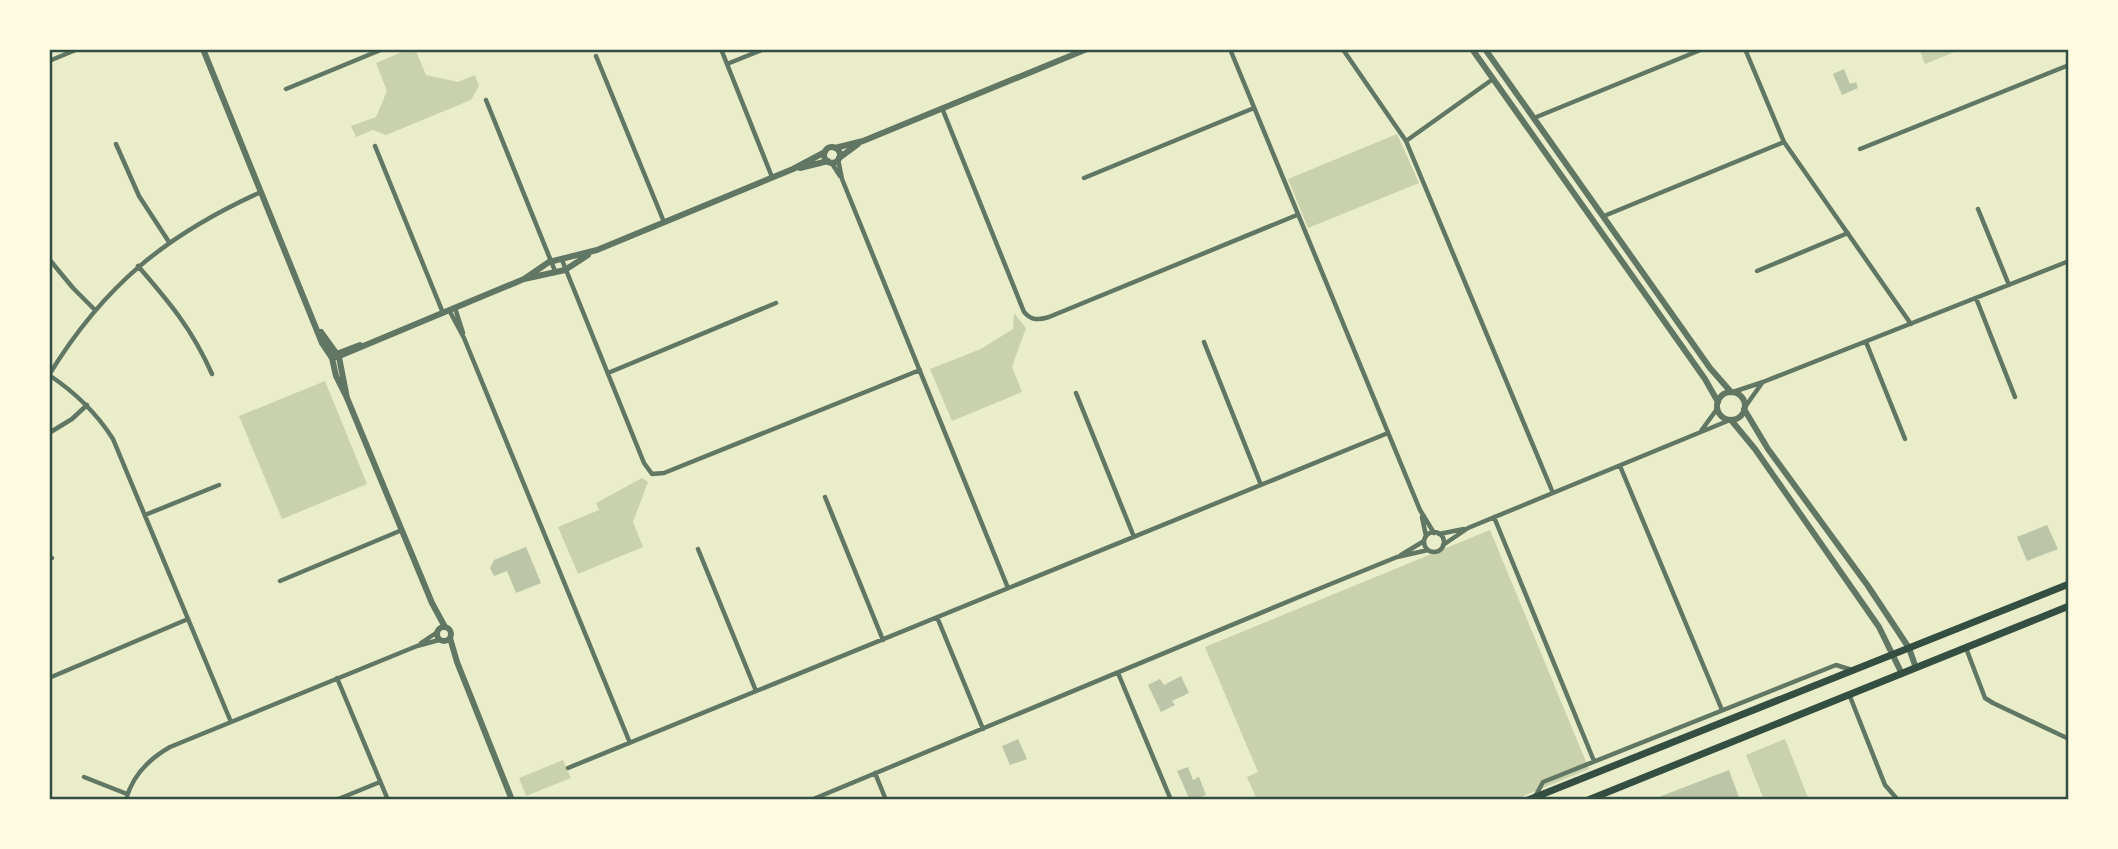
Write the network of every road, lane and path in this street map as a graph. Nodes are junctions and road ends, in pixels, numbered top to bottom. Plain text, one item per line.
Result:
1 (78, 49) edge
2 (203, 49) edge
3 (383, 49) edge
4 (721, 49) edge
5 (764, 49) edge
6 (1087, 49) edge
7 (1230, 49) edge
8 (1472, 49) edge
9 (1486, 49) edge
10 (1703, 49) edge
11 (1745, 49) edge
12 (1345, 51) dead end
13 (1693, 51) edge
14 (596, 56) dead end
15 (49, 61) edge
16 (727, 64) junction
17 (2069, 65) edge
18 (1502, 73) junction
19 (1493, 79) junction
20 (286, 89) dead end
21 (485, 100) dead end
22 (942, 108) junction
23 (1254, 108) junction
24 (1534, 118) junction
25 (1524, 124) junction
26 (863, 141) junction
27 (1406, 141) junction
28 (1784, 142) junction
29 (116, 144) dead end
30 (375, 146) dead end
31 (835, 148) junction
32 (1860, 149) dead end
33 (825, 152) junction
34 (834, 160) junction
35 (793, 169) junction
36 (773, 178) junction
37 (1084, 178) dead end
38 (262, 191) junction
39 (1978, 209) dead end
40 (1297, 215) junction
41 (1604, 216) junction
42 (664, 222) junction
43 (1593, 222) junction
44 (1847, 233) junction
45 (169, 242) junction
46 (597, 250) junction
47 (49, 259) edge
48 (562, 260) junction
49 (551, 261) junction
50 (2069, 261) edge
51 (138, 266) junction
52 (565, 270) junction
53 (555, 271) junction
54 (1757, 271) dead end
55 (524, 279) junction
56 (2009, 285) junction
57 (1976, 298) junction
58 (776, 303) dead end
59 (95, 310) junction
60 (449, 310) junction
61 (1911, 324) junction
62 (1204, 342) dead end
63 (1866, 342) junction
64 (336, 356) junction
65 (920, 370) junction
66 (608, 373) junction
67 (212, 374) dead end
68 (49, 375) edge
69 (1763, 382) junction
70 (1732, 392) junction
71 (1076, 393) dead end
72 (2015, 397) dead end
73 (87, 405) junction
74 (1717, 405) junction
75 (1745, 408) junction
76 (1730, 420) junction
77 (1700, 432) junction
78 (49, 433) edge
79 (1388, 433) junction
80 (1905, 439) dead end
81 (1620, 466) junction
82 (219, 485) dead end
83 (1261, 485) junction
84 (1553, 493) junction
85 (825, 497) dead end
86 (1420, 510) junction
87 (145, 516) junction
88 (1494, 517) junction
89 (1468, 528) junction
90 (402, 530) junction
91 (1436, 534) junction
92 (1134, 537) junction
93 (1425, 538) junction
94 (1443, 545) junction
95 (698, 549) dead end
96 (1428, 550) junction
97 (1397, 557) junction
98 (280, 581) dead end
99 (2069, 584) edge
100 (1008, 588) junction
101 (432, 603) junction
102 (2069, 606) edge
103 (937, 617) junction
104 (188, 619) junction
105 (445, 627) junction
106 (439, 636) junction
107 (450, 638) junction
108 (883, 639) junction
109 (1909, 648) junction
110 (1966, 648) junction
111 (1894, 654) junction
112 (457, 662) junction
113 (1916, 668) junction
114 (1853, 671) junction
115 (1118, 673) junction
116 (1902, 674) junction
117 (49, 678) edge
118 (337, 678) junction
119 (757, 691) junction
120 (1849, 694) junction
121 (1721, 710) junction
122 (231, 722) junction
123 (983, 729) junction
124 (2069, 739) edge
125 (630, 743) junction
126 (1594, 761) junction
127 (568, 768) dead end
128 (875, 773) junction
129 (84, 776) dead end
130 (380, 782) junction
131 (126, 797) edge
132 (1532, 798) edge
133 (1171, 799) edge
134 (336, 800) edge
135 (388, 800) edge
136 (512, 800) edge
137 (811, 800) edge
138 (886, 800) edge
139 (1164, 800) edge
140 (1588, 800) edge
141 (1898, 800) edge

1 - 15 street
2 - 38 street
3 - 20 street
4 - 16 street
5 - 16 street
6 - 22 street
7 - 23 street
8 - 19 street
9 - 18 street
10 - 13 street
11 - 28 street
12 - 27 street
13 - 24 street
14 - 42 street
16 - 36 street
17 - 32 street
18 - 19 street
18 - 24 street
19 - 25 street
19 - 27 street
21 - 49 street
22 - 26 street
22 - 40 street
23 - 37 street
23 - 40 street
24 - 25 street
24 - 41 street
25 - 43 street
26 - 31 street
26 - 34 street
27 - 84 street
28 - 41 street
28 - 44 street
29 - 45 street
30 - 60 street
31 - 33 street
31 - 34 street
33 - 34 street
33 - 35 street
34 - 35 street
34 - 65 street
35 - 36 street
36 - 42 street
38 - 45 street
38 - 64 street
39 - 56 street
40 - 79 street
41 - 43 street
41 - 70 street
42 - 46 street
43 - 74 street
44 - 54 street
44 - 61 street
45 - 51 street
46 - 48 street
46 - 52 street
47 - 59 street
48 - 49 street
48 - 52 street
49 - 53 street
49 - 55 street
50 - 56 street
51 - 59 street
51 - 67 street
52 - 53 street
52 - 66 street
53 - 55 street
55 - 60 street
56 - 57 street
57 - 61 street
57 - 72 street
58 - 66 street
59 - 68 street
60 - 64 street
60 - 125 street
61 - 63 street
62 - 83 street
63 - 69 street
63 - 80 street
64 - 90 street
65 - 66 street
65 - 100 street
68 - 73 street
69 - 70 street
69 - 75 street
70 - 74 street
70 - 75 street
71 - 92 street
73 - 78 street
73 - 87 street
74 - 76 street
74 - 77 street
75 - 76 street
75 - 109 street
76 - 77 street
76 - 111 street
77 - 81 street
79 - 83 street
79 - 86 street
81 - 84 street
81 - 121 street
82 - 87 street
83 - 92 street
84 - 88 street
85 - 108 street
86 - 91 street
86 - 93 street
87 - 104 street
88 - 89 street
88 - 126 street
89 - 91 street
89 - 94 street
90 - 98 street
90 - 101 street
91 - 93 street
91 - 94 street
92 - 100 street
93 - 96 street
93 - 97 street
94 - 96 street
95 - 119 street
96 - 97 street
97 - 115 street
99 - 109 main road
100 - 103 street
101 - 105 street
101 - 106 street
102 - 110 main road
103 - 108 street
103 - 123 street
104 - 117 street
104 - 122 street
105 - 106 street
105 - 107 street
106 - 107 street
106 - 112 street
106 - 118 street
107 - 112 street
108 - 119 street
109 - 111 main road
109 - 113 street
110 - 113 main road
110 - 124 street
111 - 114 main road
111 - 116 street
112 - 136 street
113 - 116 main road
114 - 121 street
114 - 132 main road
115 - 123 street
115 - 133 street
116 - 120 main road
118 - 122 street
118 - 130 street
119 - 125 street
120 - 140 main road
120 - 141 street
121 - 126 street
122 - 131 street
123 - 128 street
125 - 127 street
126 - 132 street
128 - 137 street
128 - 138 street
129 - 131 street
130 - 134 street
130 - 135 street
133 - 139 street

